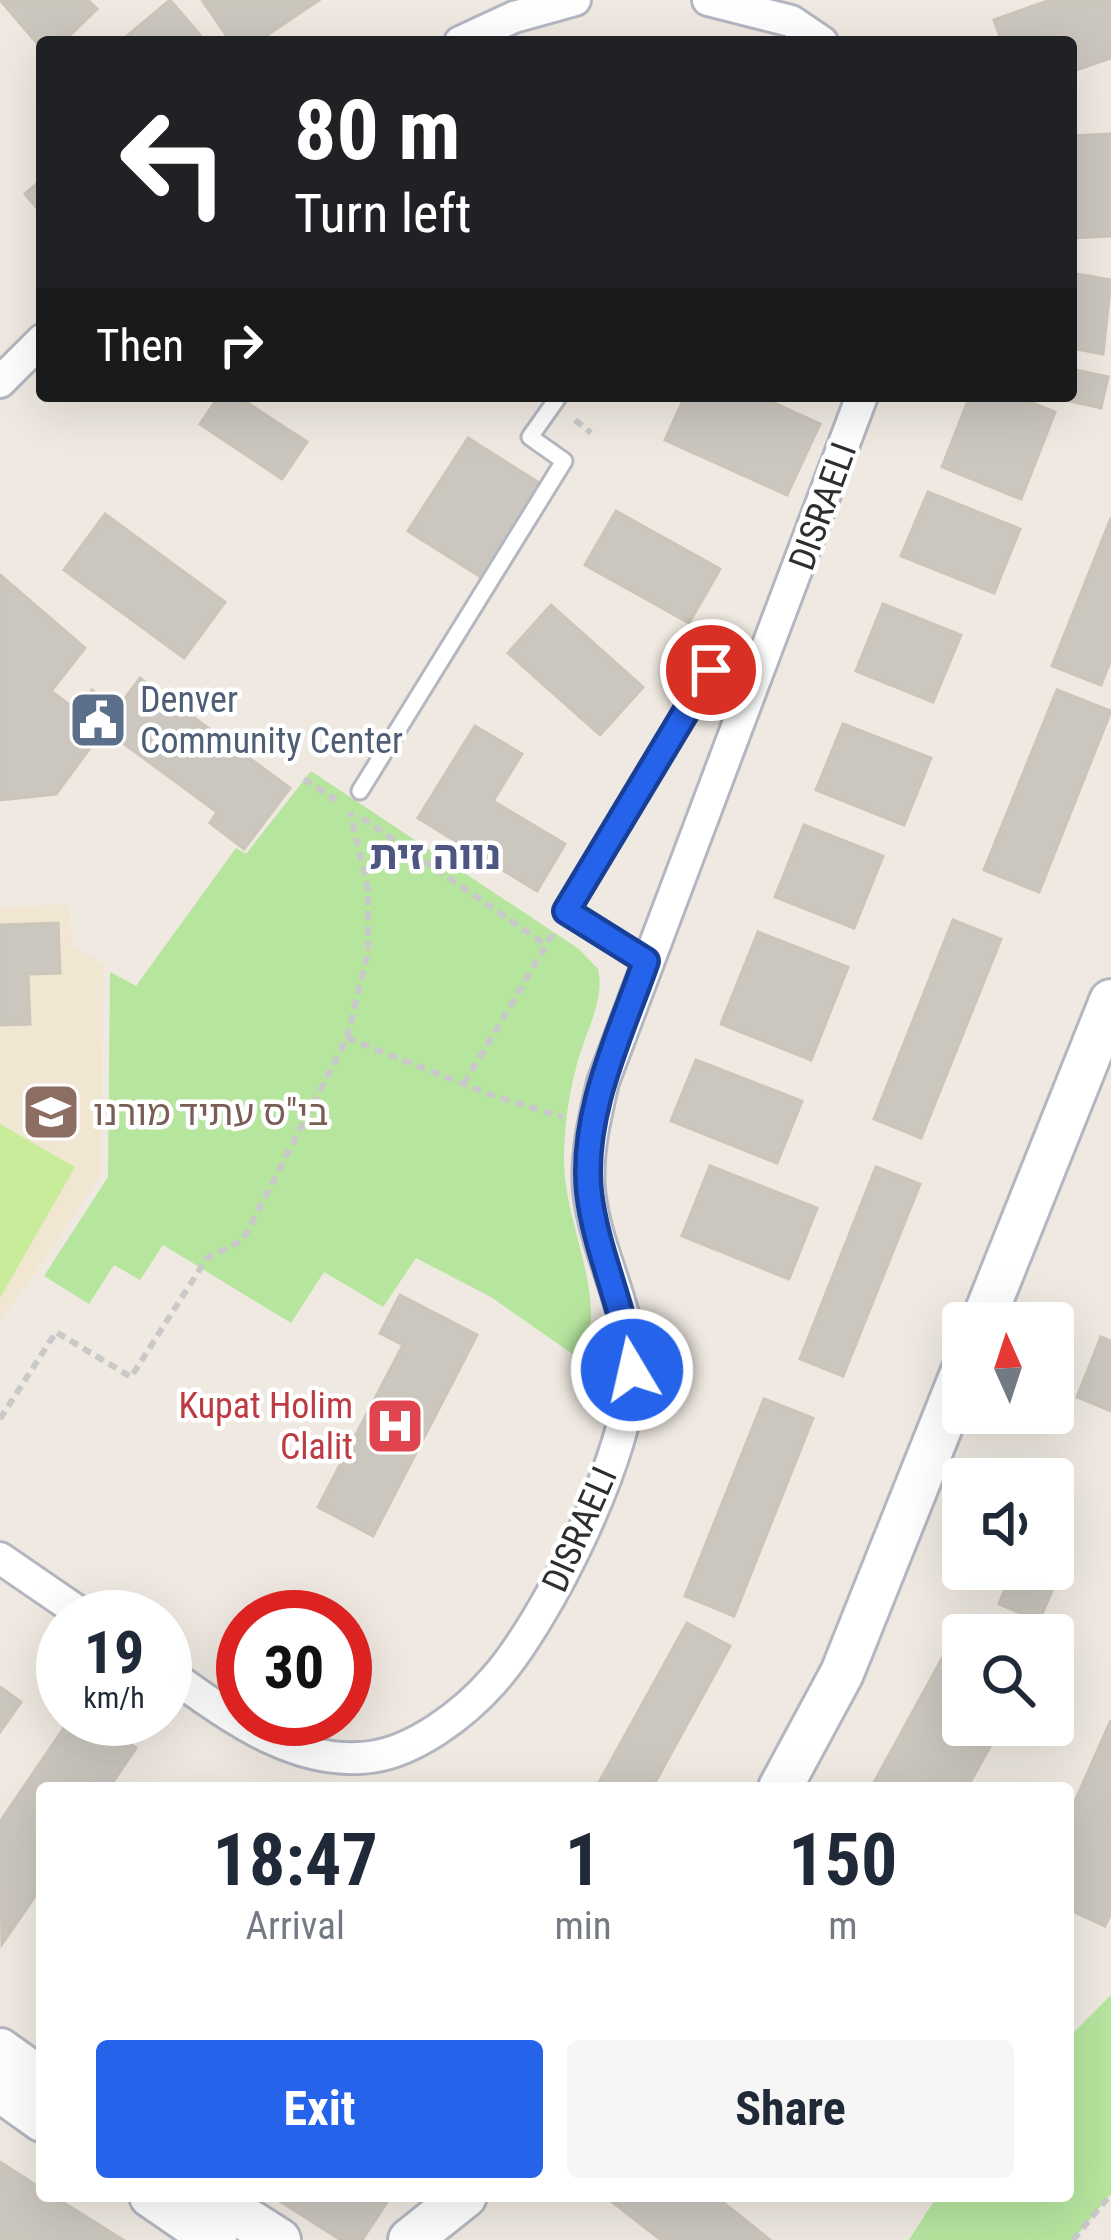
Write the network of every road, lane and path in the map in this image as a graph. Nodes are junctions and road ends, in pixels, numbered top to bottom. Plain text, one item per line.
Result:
1 (575, 0) edge
2 (708, 0) edge
3 (791, 21) edge
4 (473, 36) edge
5 (36, 346) edge
6 (0, 382) edge
7 (555, 402) edge
8 (860, 402) edge
9 (768, 652) junction
10 (304, 779) dead end
11 (360, 791) dead end
12 (349, 808) junction
13 (566, 911) junction
14 (546, 945) junction
15 (646, 961) junction
16 (1111, 1001) edge
17 (347, 1038) junction
18 (464, 1084) junction
19 (593, 1125) junction
20 (990, 1302) edge
21 (0, 1419) edge
22 (942, 1423) edge
23 (0, 1558) edge
24 (47, 1590) edge
25 (192, 1689) edge
26 (783, 1782) edge
27 (0, 2050) edge
28 (36, 2076) edge
29 (0, 2090) edge
30 (36, 2116) edge
31 (1111, 2194) edge
32 (160, 2202) edge
33 (219, 2202) edge
34 (458, 2202) edge
35 (478, 2202) edge
36 (214, 2240) edge
37 (279, 2240) edge
38 (410, 2240) edge
39 (458, 2240) edge
40 (1073, 2240) edge

1 - 4 street
2 - 3 street
5 - 6 street
7 - 11 lane
8 - 9 street, DISRAELI
9 - 13 lane
9 - 15 street, DISRAELI
10 - 12 path
12 - 14 path
12 - 17 path
13 - 14 path
13 - 15 lane
14 - 18 path
15 - 19 street, DISRAELI
16 - 20 street
17 - 18 path
17 - 21 path
18 - 19 path
19 - 25 street, DISRAELI
22 - 26 street
23 - 24 street
27 - 28 street
29 - 30 street
31 - 40 path
32 - 36 street
33 - 37 street
34 - 38 street
35 - 39 street

